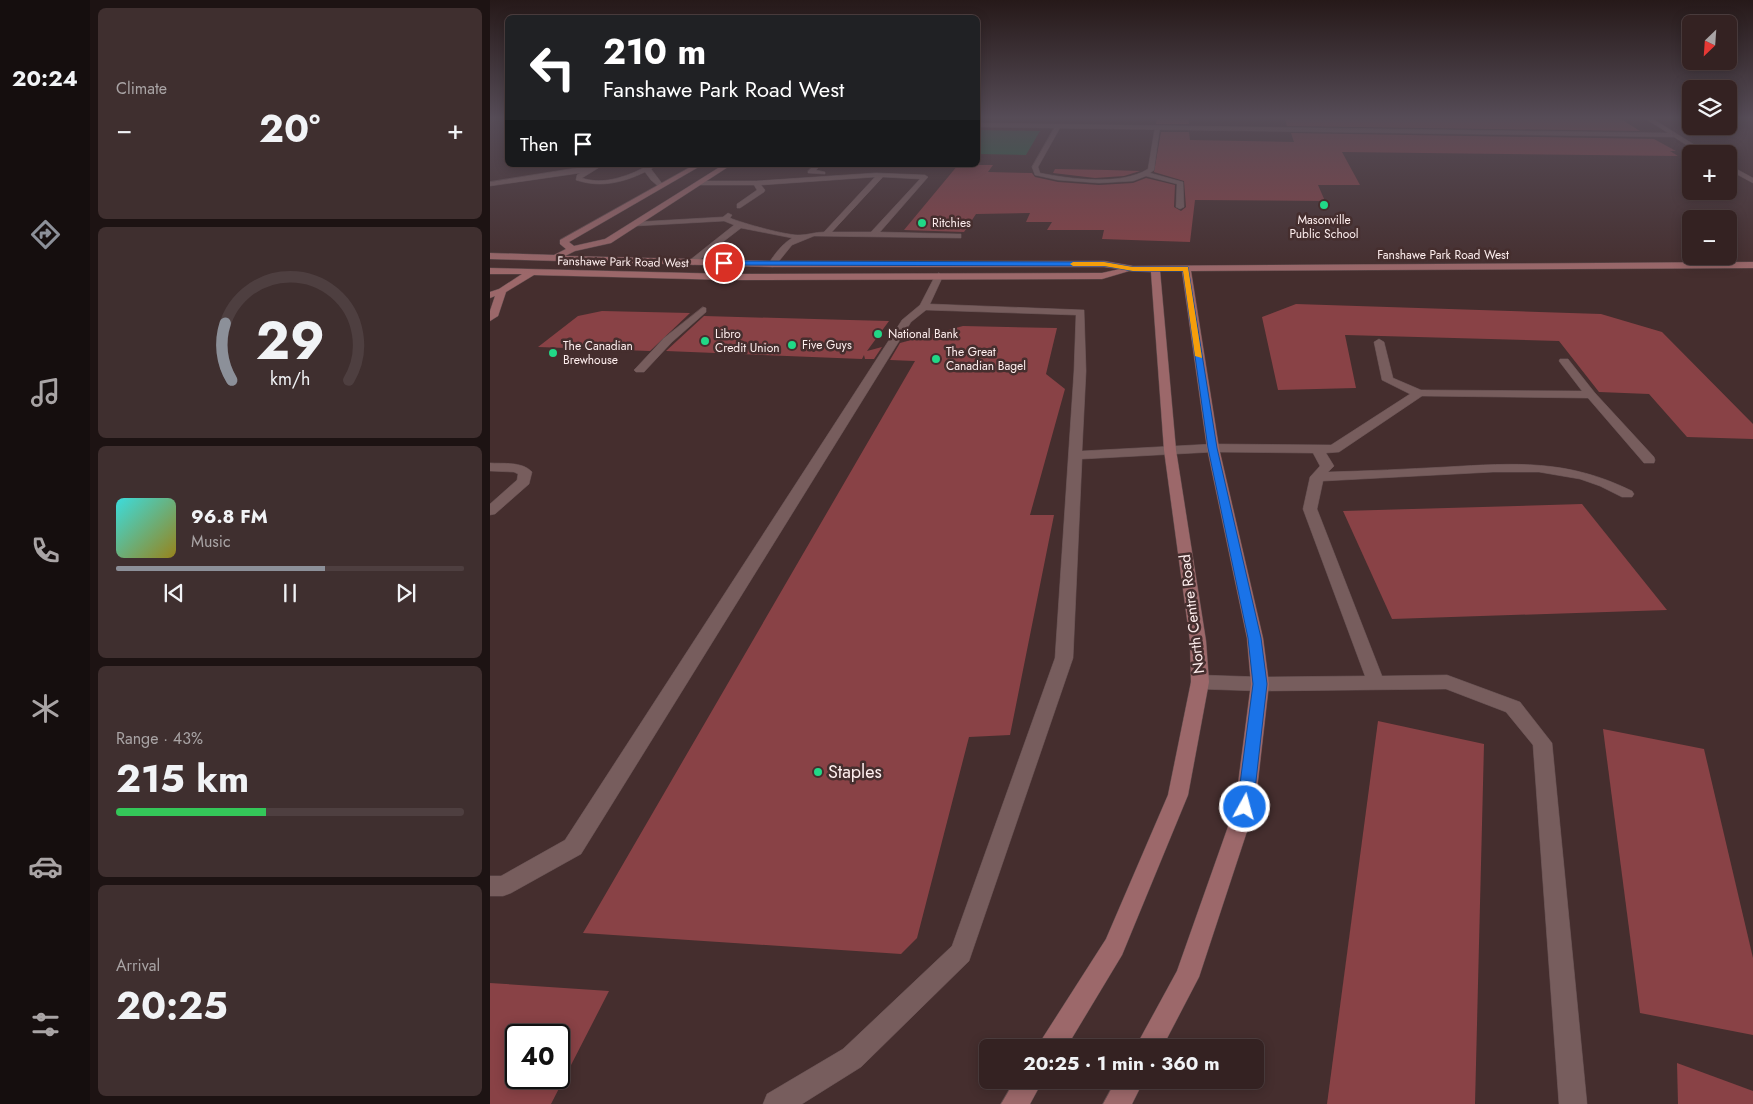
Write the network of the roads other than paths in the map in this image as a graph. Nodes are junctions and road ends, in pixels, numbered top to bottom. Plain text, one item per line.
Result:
1 (555, 171) edge
2 (579, 171) edge
3 (588, 171) edge
4 (644, 171) edge
5 (648, 171) edge
6 (689, 171) edge
7 (719, 171) edge
8 (812, 171) edge
9 (1037, 171) edge
10 (1150, 171) edge
11 (1737, 172) edge
12 (1145, 174) junction
13 (543, 175) junction
14 (881, 175) junction
15 (1753, 181) edge
16 (756, 182) junction
17 (699, 183) junction
18 (490, 184) edge
19 (661, 186) junction
20 (740, 206) dead end
21 (1180, 207) dead end
22 (635, 224) junction
23 (739, 225) junction
24 (826, 234) junction
25 (873, 235) junction
26 (958, 236) dead end
27 (797, 237) junction
28 (572, 249) junction
29 (490, 256) edge
30 (555, 258) junction
31 (693, 262) junction
32 (772, 264) junction
33 (1753, 265) edge
34 (1186, 268) junction
35 (1133, 269) junction
36 (1156, 269) junction
37 (490, 271) edge
38 (532, 273) junction
39 (938, 276) junction
40 (502, 291) junction
41 (490, 296) edge
42 (924, 307) junction
43 (703, 310) dead end
44 (490, 318) edge
45 (1379, 342) dead end
46 (1564, 361) dead end
47 (640, 370) dead end
48 (1419, 393) junction
49 (1591, 395) junction
50 (1213, 448) junction
51 (1317, 449) junction
52 (1170, 450) junction
53 (1075, 454) junction
54 (1649, 460) dead end
55 (490, 467) edge
56 (1317, 478) junction
57 (1627, 494) dead end
58 (490, 512) edge
59 (1200, 682) junction
60 (1376, 683) junction
61 (1260, 684) junction
62 (490, 886) edge
63 (1057, 1039) edge
64 (1153, 1039) edge
65 (1024, 1089) edge
66 (1125, 1089) edge
67 (777, 1104) edge
68 (1015, 1104) edge
69 (1117, 1104) edge
70 (1573, 1104) edge

1 - 13 street
2 - 13 street
3 - 4 street
5 - 19 street
6 - 19 main road
7 - 17 main road
8 - 14 street
9 - 12 street
10 - 12 street
11 - 15 street
12 - 21 street
13 - 18 street
14 - 16 street
14 - 24 street
14 - 25 street
16 - 17 street
16 - 20 street
17 - 22 main road
19 - 28 main road
22 - 23 street
22 - 28 main road
23 - 27 street
23 - 31 street
24 - 25 street
24 - 27 street
25 - 26 street
27 - 32 street
28 - 30 main road
29 - 30 main road, Fanshawe Park Road West
30 - 31 main road, Fanshawe Park Road West
30 - 38 main road
31 - 32 main road, Fanshawe Park Road West
32 - 35 main road, Fanshawe Park Road West
33 - 34 main road, Fanshawe Park Road West
34 - 36 main road, Fanshawe Park Road West
34 - 50 main road
35 - 36 main road, Fanshawe Park Road West
35 - 39 main road, Fanshawe Park Road West
36 - 52 main road, North Centre Road
37 - 38 main road, Fanshawe Park Road West
38 - 39 main road, Fanshawe Park Road West
38 - 40 main road
39 - 42 street
40 - 41 main road
40 - 44 main road
42 - 53 street
42 - 62 street
43 - 47 street
45 - 48 street
46 - 49 street
48 - 49 street
48 - 51 street
49 - 54 street
50 - 51 street
50 - 52 street
50 - 61 main road
51 - 56 street
52 - 53 street
52 - 59 main road, North Centre Road
53 - 67 street
55 - 58 street
56 - 57 street
56 - 60 street
59 - 61 street
59 - 63 main road, North Centre Road
60 - 61 street
60 - 70 street
61 - 64 main road
65 - 68 main road
66 - 69 main road

